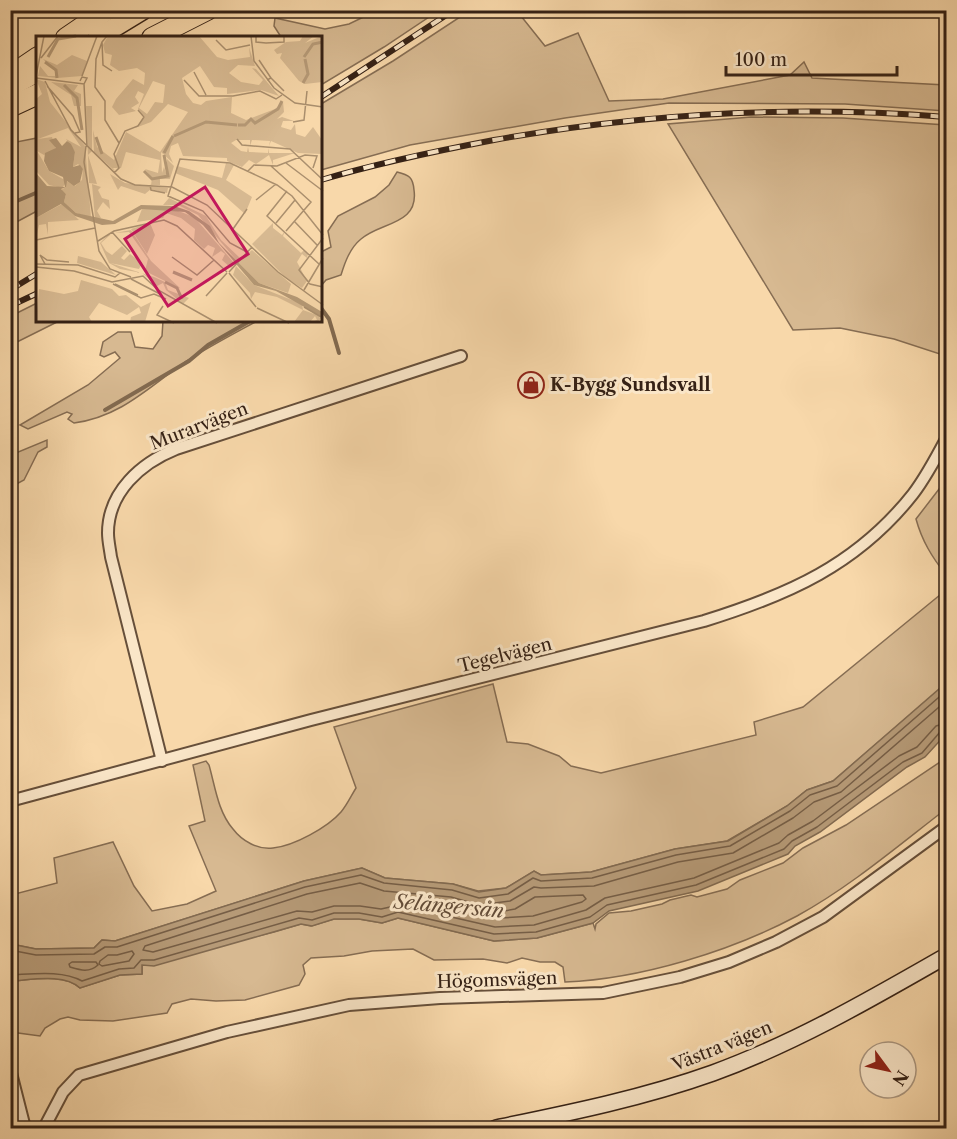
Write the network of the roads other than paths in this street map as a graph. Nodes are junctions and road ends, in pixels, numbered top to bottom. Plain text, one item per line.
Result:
1 (107, 10) edge
2 (143, 10) edge
3 (207, 10) edge
4 (69, 36) edge
5 (100, 36) edge
6 (156, 36) edge
7 (36, 58) edge
8 (36, 73) edge
9 (10, 76) edge
10 (10, 88) edge
11 (36, 95) edge
12 (10, 107) edge
13 (461, 356) dead end
14 (946, 439) edge
15 (162, 761) junction
16 (10, 801) edge
17 (946, 826) edge
18 (946, 956) edge
19 (10, 1069) edge
20 (25, 1128) edge
21 (44, 1128) edge
22 (496, 1128) edge

1 - 4 highway
2 - 5 main road
3 - 6 highway
7 - 9 highway
8 - 10 main road
11 - 12 highway
13 - 15 street, Murarvägen
14 - 15 street, Tegelvägen
15 - 16 street, Tegelvägen
17 - 21 street, Högomsvägen
18 - 22 street, Västra vägen
19 - 20 street

